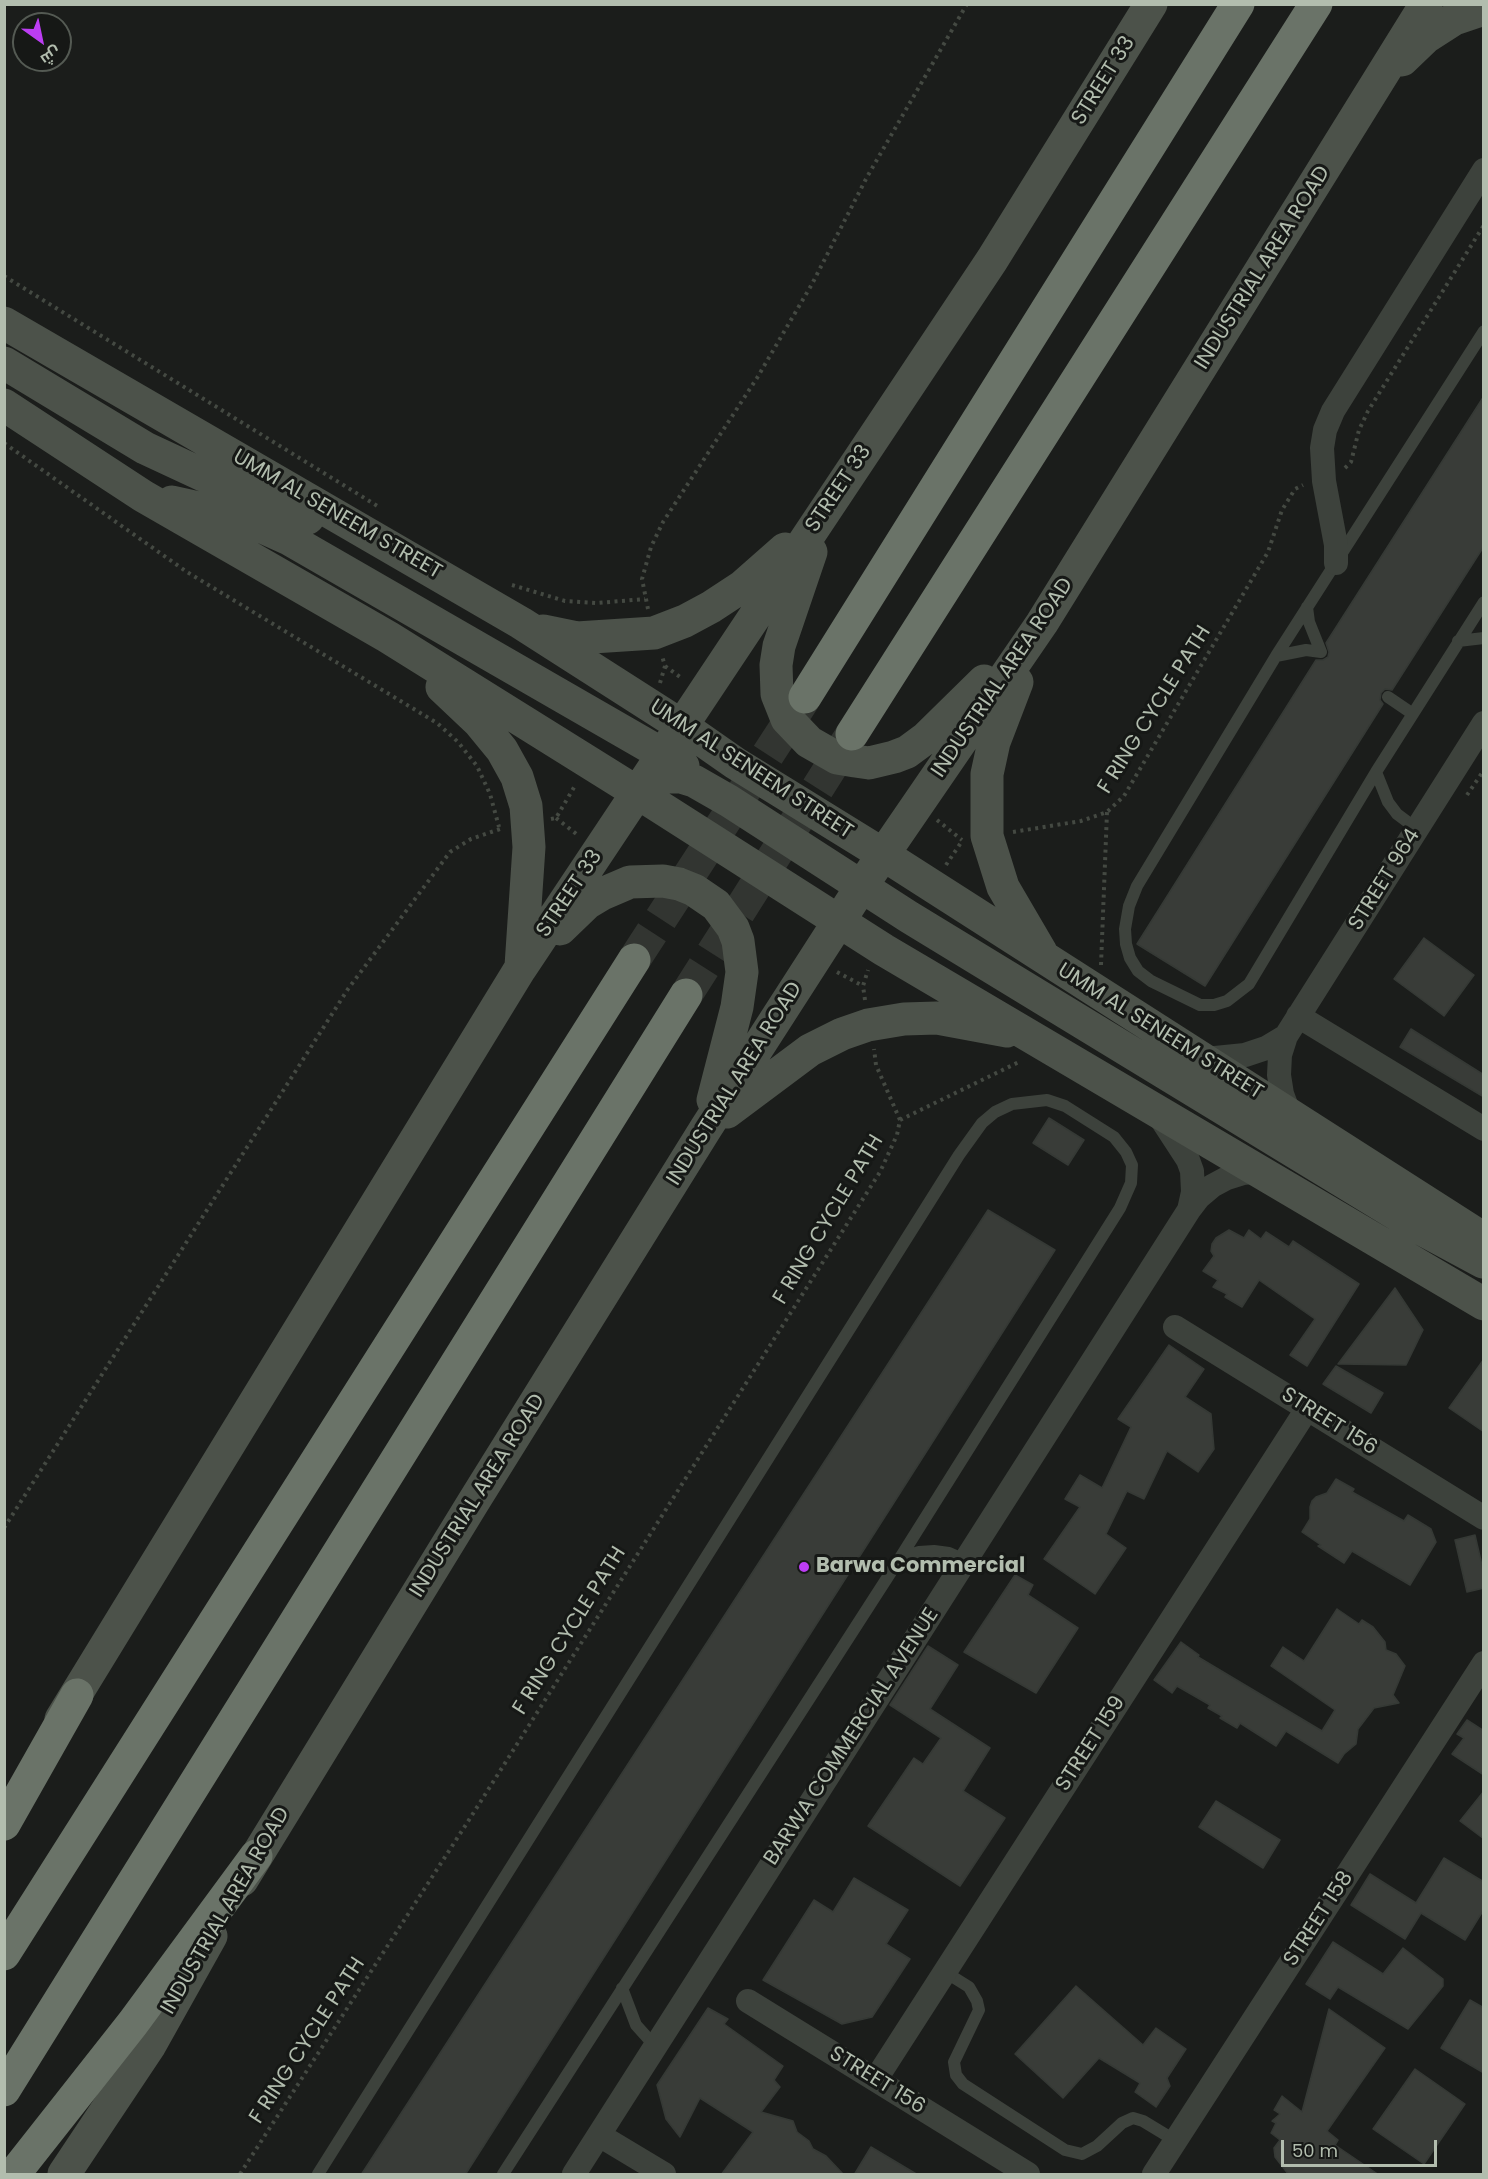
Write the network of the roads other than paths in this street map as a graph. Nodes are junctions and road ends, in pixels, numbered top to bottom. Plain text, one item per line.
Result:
1 (1151, 4) edge
2 (1238, 4) edge
3 (1316, 4) edge
4 (1425, 4) edge
5 (1484, 9) edge
6 (1379, 82) junction
7 (1484, 170) edge
8 (4, 310) edge
9 (4, 323) edge
10 (1484, 331) edge
11 (38, 342) junction
12 (4, 363) edge
13 (4, 405) edge
14 (143, 496) junction
15 (825, 510) junction
16 (1336, 563) junction
17 (429, 568) junction
18 (1484, 602) edge
19 (1307, 607) junction
20 (521, 623) junction
21 (1042, 623) junction
22 (388, 637) junction
23 (1484, 638) edge
24 (1458, 641) junction
25 (1276, 656) junction
26 (805, 697) tunnel mouth
27 (1388, 697) dead end
28 (1413, 714) junction
29 (1484, 723) edge
30 (682, 726) junction
31 (852, 734) tunnel mouth
32 (664, 754) junction
33 (1376, 772) junction
34 (638, 793) junction
35 (1416, 829) junction
36 (884, 855) junction
37 (861, 887) junction
38 (839, 921) junction
39 (634, 960) tunnel mouth
40 (1046, 960) junction
41 (520, 969) junction
42 (686, 995) tunnel mouth
43 (1292, 1026) junction
44 (1041, 1042) junction
45 (1204, 1059) junction
46 (1158, 1113) junction
47 (1289, 1113) junction
48 (706, 1128) junction
49 (1484, 1129) edge
50 (1260, 1172) junction
51 (1189, 1210) junction
52 (1484, 1239) edge
53 (1484, 1262) edge
54 (1484, 1304) edge
55 (1175, 1327) dead end
56 (1307, 1408) junction
57 (1484, 1518) edge
58 (900, 1558) junction
59 (965, 1560) junction
60 (1484, 1664) edge
61 (77, 1695) junction
62 (4, 1803) edge
63 (4, 1824) edge
64 (256, 1856) junction
65 (4, 1954) edge
66 (945, 1972) junction
67 (622, 1988) junction
68 (748, 2001) dead end
69 (654, 2045) junction
70 (876, 2079) junction
71 (4, 2090) edge
72 (599, 2135) junction
73 (1176, 2141) junction
74 (1002, 2168) edge
75 (14, 2175) edge
76 (64, 2175) edge
77 (318, 2175) edge
78 (503, 2175) edge
79 (574, 2175) edge
80 (664, 2175) edge
81 (1028, 2175) edge
82 (1154, 2175) edge

1 - 15 main road, STREET 33
2 - 26 highway
3 - 31 highway
4 - 6 main road, INDUSTRIAL AREA ROAD
5 - 6 main road
6 - 21 main road, INDUSTRIAL AREA ROAD
7 - 16 street
8 - 11 main road
9 - 11 main road, UMM AL SENEEM STREET
10 - 16 lane
11 - 17 main road, UMM AL SENEEM STREET
12 - 17 main road
13 - 14 main road
14 - 22 main road
14 - 32 main road
15 - 20 main road
15 - 21 main road
15 - 30 main road, STREET 33
16 - 19 lane
17 - 20 main road, UMM AL SENEEM STREET
18 - 24 lane
19 - 25 lane
19 - 25 lane
20 - 30 main road, UMM AL SENEEM STREET
21 - 36 main road, INDUSTRIAL AREA ROAD
21 - 40 main road
22 - 34 main road
22 - 41 main road
23 - 24 lane
24 - 28 lane
25 - 33 lane
27 - 28 lane
28 - 33 lane
29 - 35 street, STREET 964
30 - 32 main road, STREET 33
30 - 36 main road, UMM AL SENEEM STREET
32 - 34 main road, STREET 33
32 - 36 main road
33 - 35 lane
34 - 37 main road
34 - 38 main road
34 - 41 main road, STREET 33
35 - 43 street, STREET 964
36 - 37 main road, INDUSTRIAL AREA ROAD
36 - 40 main road, UMM AL SENEEM STREET
37 - 38 main road, INDUSTRIAL AREA ROAD
37 - 53 main road
38 - 44 main road
38 - 48 main road, INDUSTRIAL AREA ROAD
39 - 65 highway
40 - 45 main road, UMM AL SENEEM STREET
41 - 48 main road
41 - 61 main road
42 - 71 highway
43 - 45 street, STREET 964
43 - 47 street, STREET 964
43 - 49 street
44 - 46 main road
44 - 48 main road
45 - 47 main road, UMM AL SENEEM STREET
46 - 50 main road
46 - 51 street, BARWA COMMERCIAL AVENUE
47 - 52 main road, UMM AL SENEEM STREET
48 - 64 main road, INDUSTRIAL AREA ROAD
50 - 51 street, BARWA COMMERCIAL AVENUE
50 - 54 main road
51 - 59 street, BARWA COMMERCIAL AVENUE
55 - 56 street, STREET 156
56 - 57 street, STREET 156
56 - 66 street, STREET 159
58 - 59 lane
58 - 67 lane
58 - 77 lane
59 - 69 street, BARWA COMMERCIAL AVENUE
60 - 73 street, STREET 158
61 - 62 main road
61 - 63 highway
64 - 75 highway
64 - 76 main road, INDUSTRIAL AREA ROAD
66 - 70 street, STREET 159
66 - 73 lane
67 - 69 lane
67 - 78 lane
68 - 70 street, STREET 156
69 - 72 street, BARWA COMMERCIAL AVENUE
70 - 74 street, STREET 156
72 - 79 street, BARWA COMMERCIAL AVENUE
72 - 80 street
73 - 82 street, STREET 158
74 - 81 street, STREET 156

